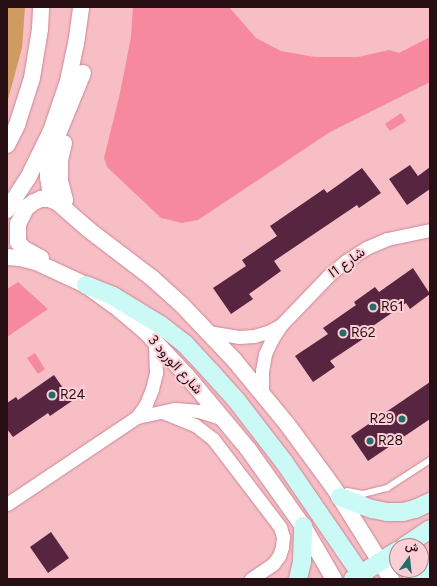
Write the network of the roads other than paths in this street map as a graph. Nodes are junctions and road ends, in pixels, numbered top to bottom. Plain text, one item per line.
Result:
1 (42, 7) edge
2 (81, 7) edge
3 (7, 145) edge
4 (63, 207) junction
5 (7, 210) edge
6 (430, 230) edge
7 (7, 257) edge
8 (86, 285) junction
9 (280, 325) junction
10 (208, 332) junction
11 (155, 341) junction
12 (262, 392) junction
13 (156, 412) junction
14 (137, 417) junction
15 (221, 418) junction
16 (430, 460) edge
17 (337, 493) junction
18 (430, 502) edge
19 (7, 504) edge
20 (302, 526) junction
21 (430, 530) edge
22 (418, 538) edge
23 (389, 561) edge
24 (430, 567) edge
25 (381, 571) edge
26 (359, 578) edge
27 (251, 579) edge
28 (298, 579) edge
29 (334, 579) edge
30 (391, 579) edge
31 (412, 579) edge

1 - 3 street
2 - 4 street
2 - 5 street
4 - 8 street
4 - 10 street
6 - 9 street, I1 شارع
7 - 8 street, شارع الورود 3
8 - 11 street, شارع الورود 3
8 - 26 main road
9 - 10 street, I1 شارع
9 - 12 street, I1 شارع
10 - 12 street
11 - 14 street
11 - 15 street, شارع الورود 3
12 - 17 street
13 - 14 street
13 - 15 street
13 - 27 street
14 - 19 street
15 - 20 street, شارع الورود 3
16 - 17 lane
17 - 18 main road
17 - 25 street
20 - 28 main road
20 - 29 street, شارع الورود 3
21 - 22 main road
23 - 25 main road
24 - 31 main road
25 - 26 main road
25 - 30 street

